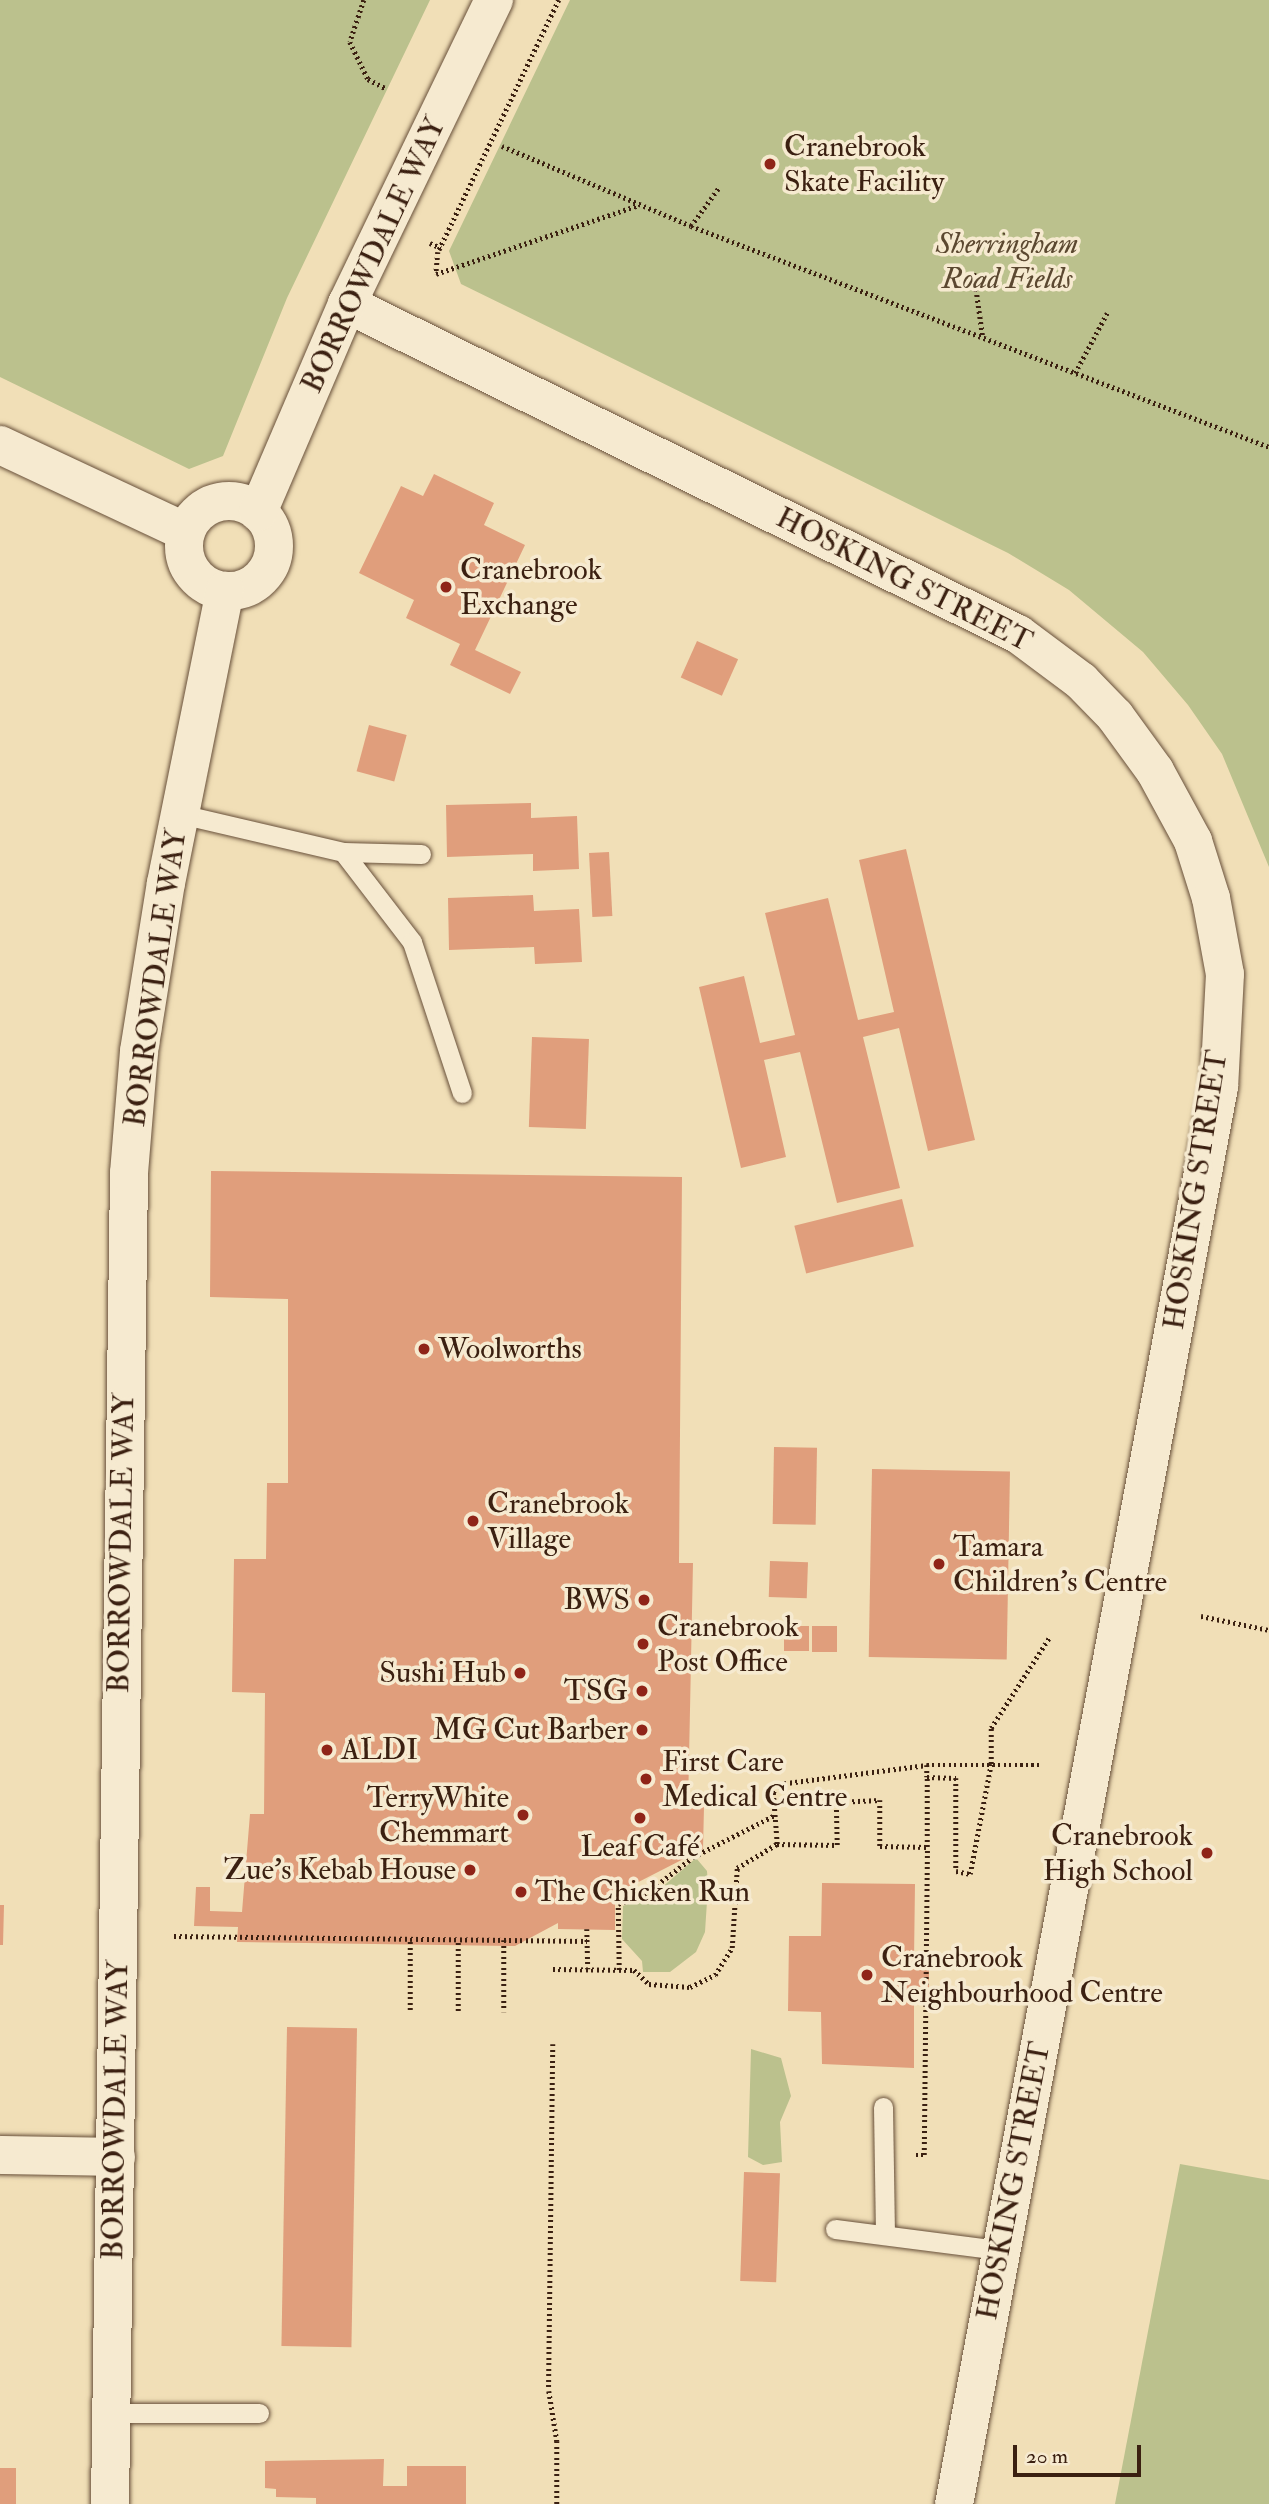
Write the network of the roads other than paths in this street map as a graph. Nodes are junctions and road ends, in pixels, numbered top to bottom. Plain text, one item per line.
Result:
1 (494, 0) edge
2 (346, 304) junction
3 (0, 445) edge
4 (258, 512) junction
5 (186, 532) junction
6 (225, 591) junction
7 (180, 814) junction
8 (343, 852) junction
9 (421, 854) dead end
10 (462, 1093) dead end
11 (883, 2107) dead end
12 (0, 2155) edge
13 (116, 2157) junction
14 (835, 2229) dead end
15 (885, 2235) junction
16 (1000, 2250) junction
17 (113, 2413) junction
18 (259, 2413) dead end
19 (110, 2504) edge
20 (954, 2504) edge

1 - 2 street, BORROWDALE WAY
2 - 4 street, BORROWDALE WAY
2 - 16 street, HOSKING STREET
3 - 5 street
4 - 5 street
4 - 6 street
5 - 6 street
6 - 7 street, BORROWDALE WAY
7 - 8 lane
7 - 13 street, BORROWDALE WAY
8 - 9 lane
8 - 10 lane
11 - 15 lane
12 - 13 street
13 - 17 street, BORROWDALE WAY
14 - 15 lane
15 - 16 lane
16 - 20 street, HOSKING STREET
17 - 18 lane
17 - 19 street, BORROWDALE WAY

